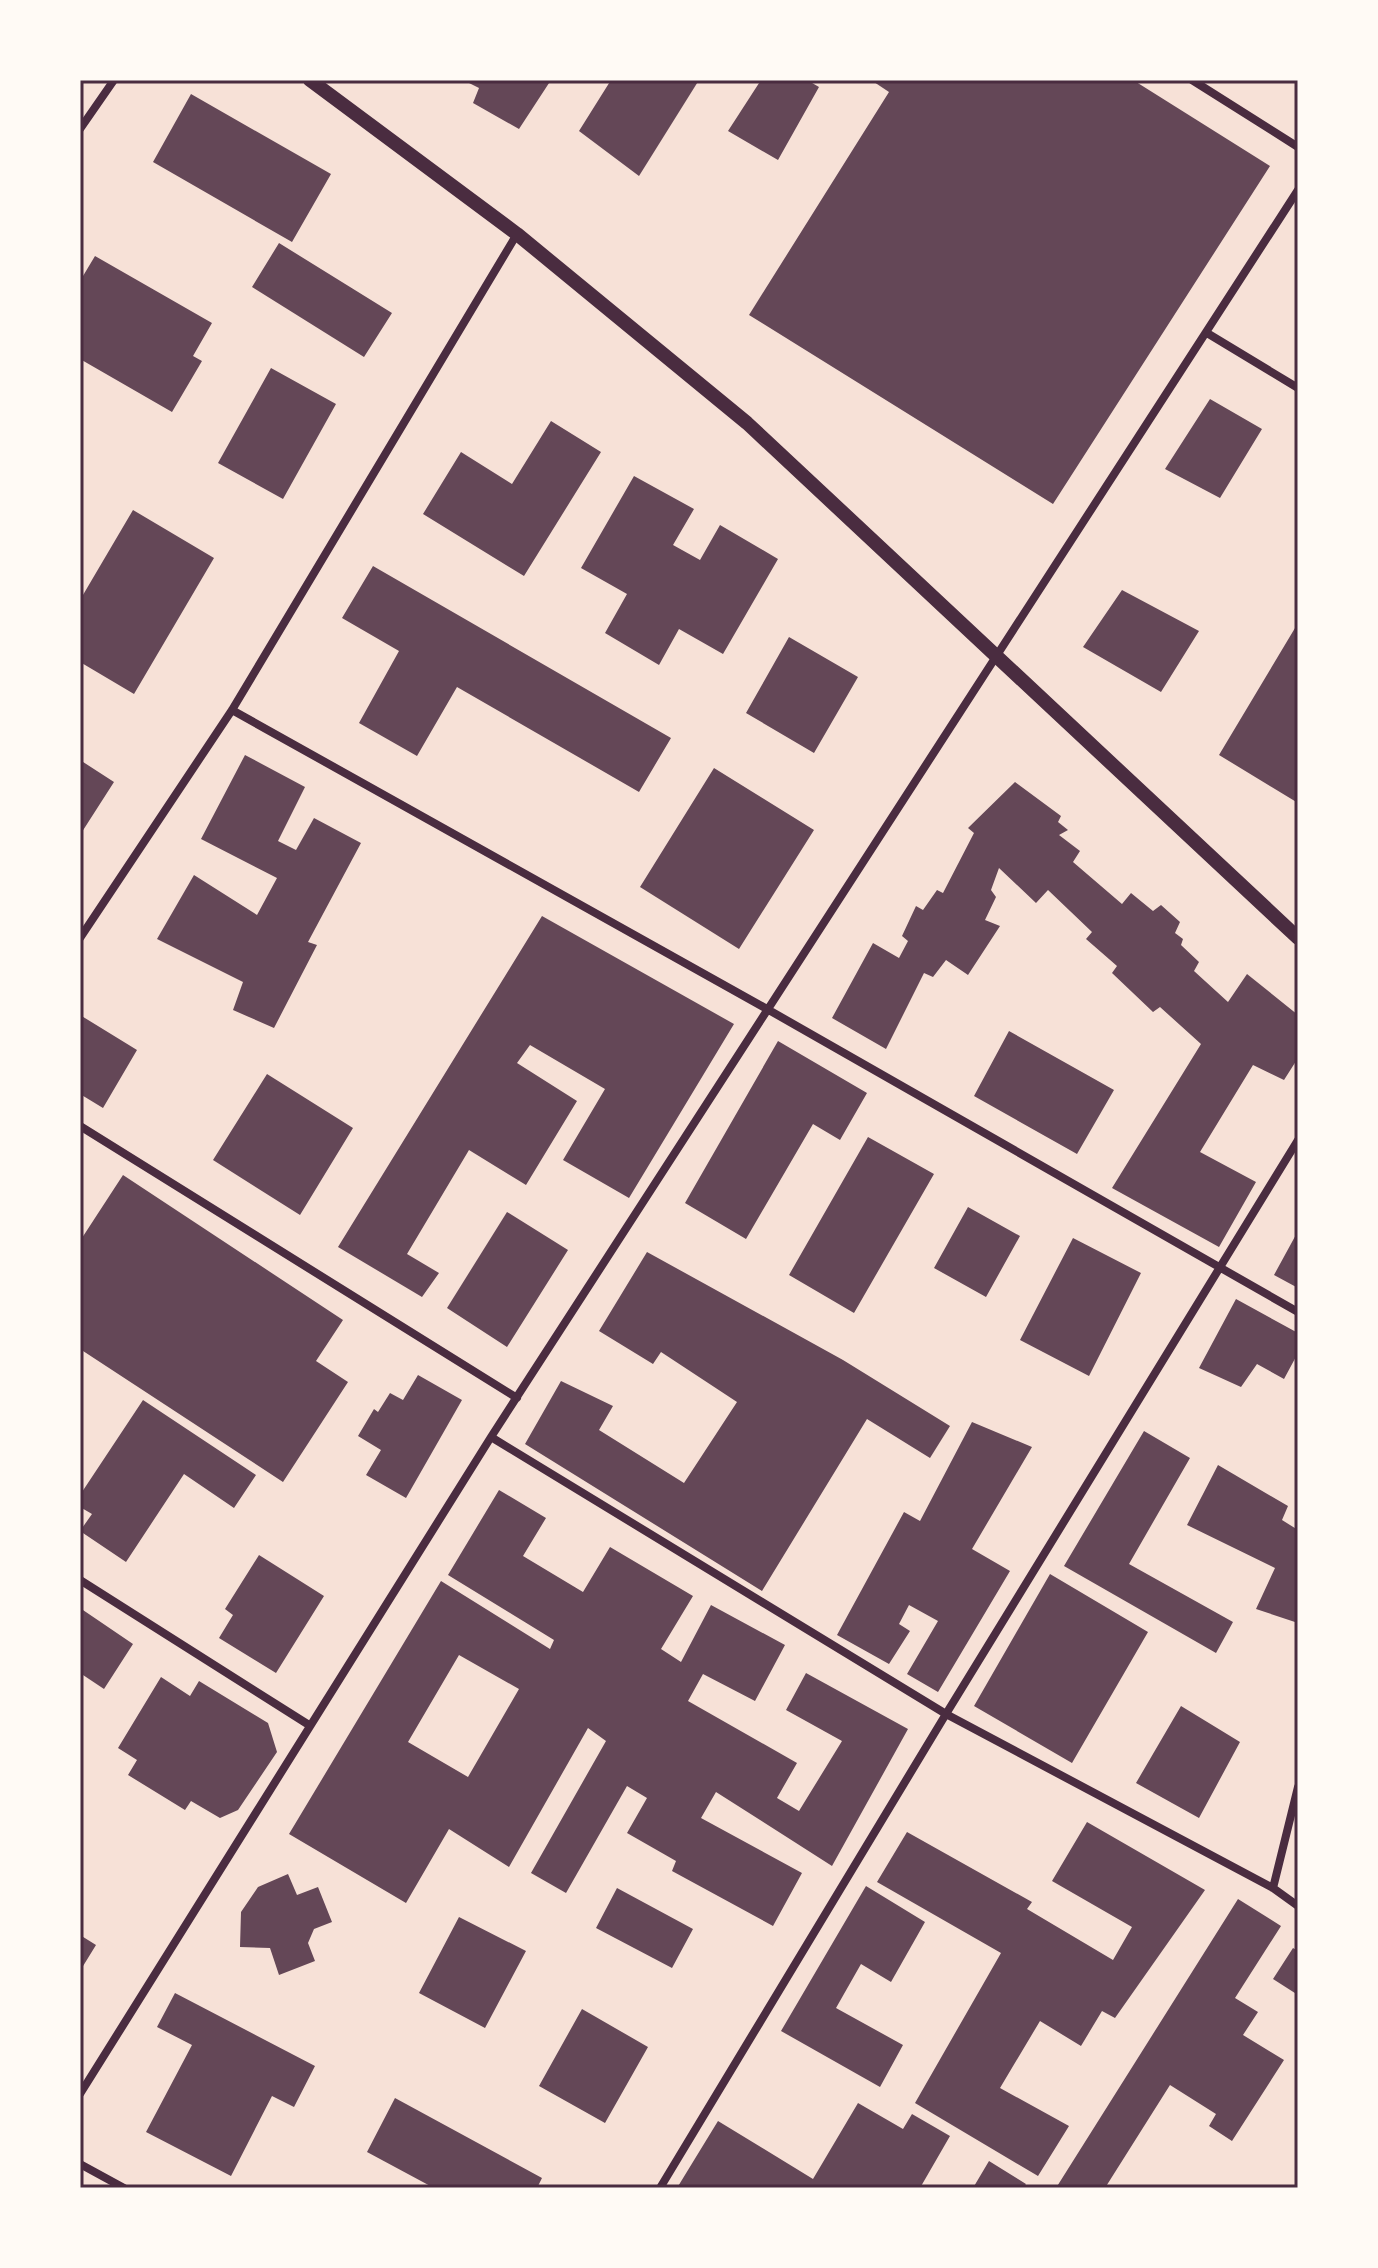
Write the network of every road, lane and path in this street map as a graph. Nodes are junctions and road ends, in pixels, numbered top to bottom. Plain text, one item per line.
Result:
1 (114, 80) edge
2 (310, 80) edge
3 (1192, 80) edge
4 (80, 129) edge
5 (1298, 147) edge
6 (1298, 190) edge
7 (517, 234) junction
8 (1207, 333) junction
9 (1298, 388) edge
10 (999, 655) junction
11 (232, 710) junction
12 (80, 938) edge
13 (1298, 938) edge
14 (767, 1009) junction
15 (80, 1126) edge
16 (1298, 1140) edge
17 (1221, 1269) junction
18 (1298, 1312) edge
19 (517, 1398) junction
20 (491, 1437) junction
21 (80, 1580) edge
22 (946, 1714) junction
23 (309, 1725) junction
24 (1298, 1787) edge
25 (1273, 1888) junction
26 (1298, 1906) edge
27 (80, 2094) edge
28 (80, 2164) edge
29 (661, 2186) edge
30 (124, 2188) edge

1 - 4 street
2 - 7 street
3 - 5 street
6 - 8 street
7 - 10 street
7 - 11 street
8 - 9 street
8 - 10 street
10 - 13 street
10 - 14 street
11 - 12 street
11 - 14 street
14 - 17 street
14 - 19 street
15 - 19 street
16 - 17 street
17 - 18 street
17 - 22 street
19 - 20 street
20 - 22 street
20 - 23 street
21 - 23 street
22 - 25 street
22 - 29 street
23 - 27 street
24 - 25 street
25 - 26 street
28 - 30 street

